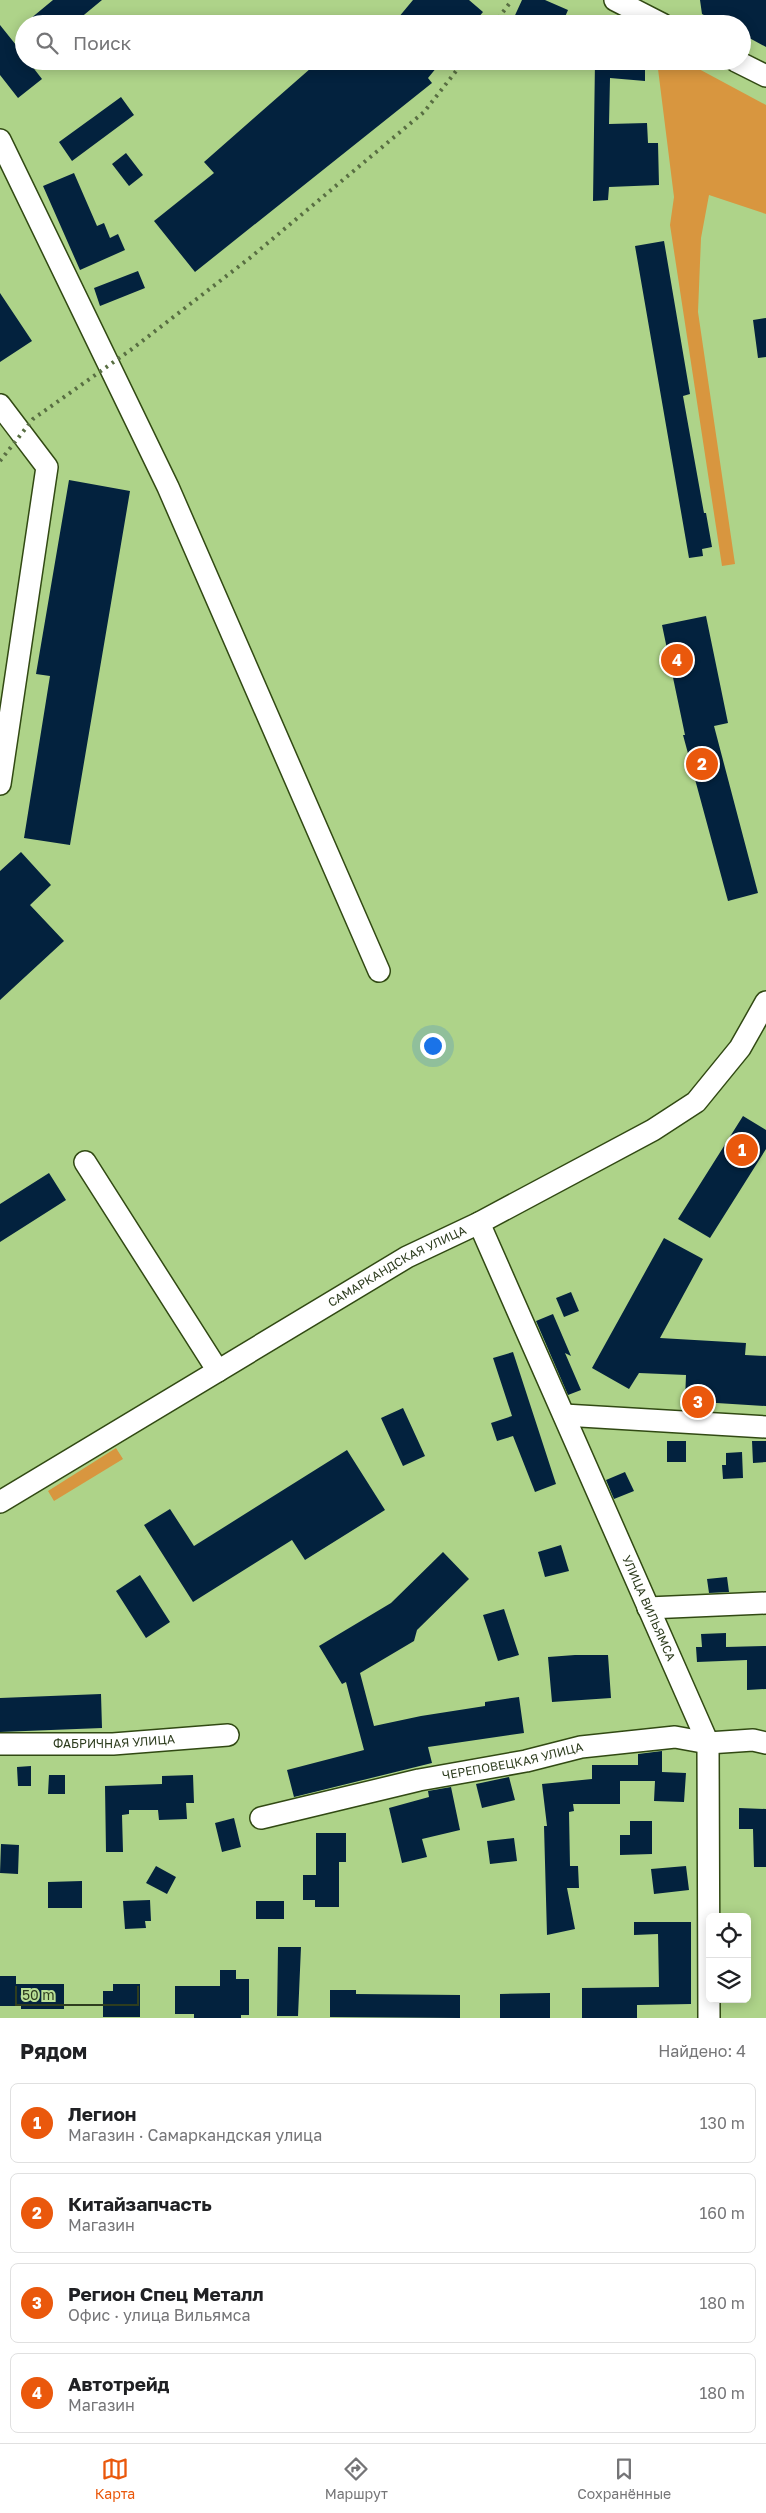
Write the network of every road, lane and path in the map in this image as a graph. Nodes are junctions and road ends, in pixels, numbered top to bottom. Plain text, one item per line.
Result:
1 (615, 0) edge
2 (644, 15) edge
3 (751, 68) edge
4 (766, 76) edge
5 (0, 140) edge
6 (0, 405) edge
7 (0, 784) edge
8 (379, 971) dead end
9 (766, 1002) edge
10 (85, 1162) dead end
11 (480, 1223) junction
12 (218, 1371) junction
13 (564, 1415) junction
14 (766, 1426) edge
15 (0, 1502) edge
16 (766, 1603) edge
17 (648, 1608) junction
18 (228, 1735) dead end
19 (708, 1743) junction
20 (766, 1743) edge
21 (0, 1744) edge
22 (261, 1818) dead end
23 (709, 2018) edge

1 - 2 street
3 - 4 street
5 - 8 street
6 - 7 street
9 - 11 street, САМАРКАНДСКАЯ УЛИЦА
10 - 12 street
11 - 12 street, САМАРКАНДСКАЯ УЛИЦА
11 - 13 street, УЛИЦА ВИЛЬЯМСА
12 - 15 street, САМАРКАНДСКАЯ УЛИЦА
13 - 14 street
13 - 17 street, УЛИЦА ВИЛЬЯМСА
16 - 17 street
17 - 19 street, УЛИЦА ВИЛЬЯМСА
18 - 21 street, ФАБРИЧНАЯ УЛИЦА
19 - 20 street, ЧЕРЕПОВЕЦКАЯ УЛИЦА
19 - 22 street, ЧЕРЕПОВЕЦКАЯ УЛИЦА
19 - 23 street, УЛИЦА ВИЛЬЯМСА

